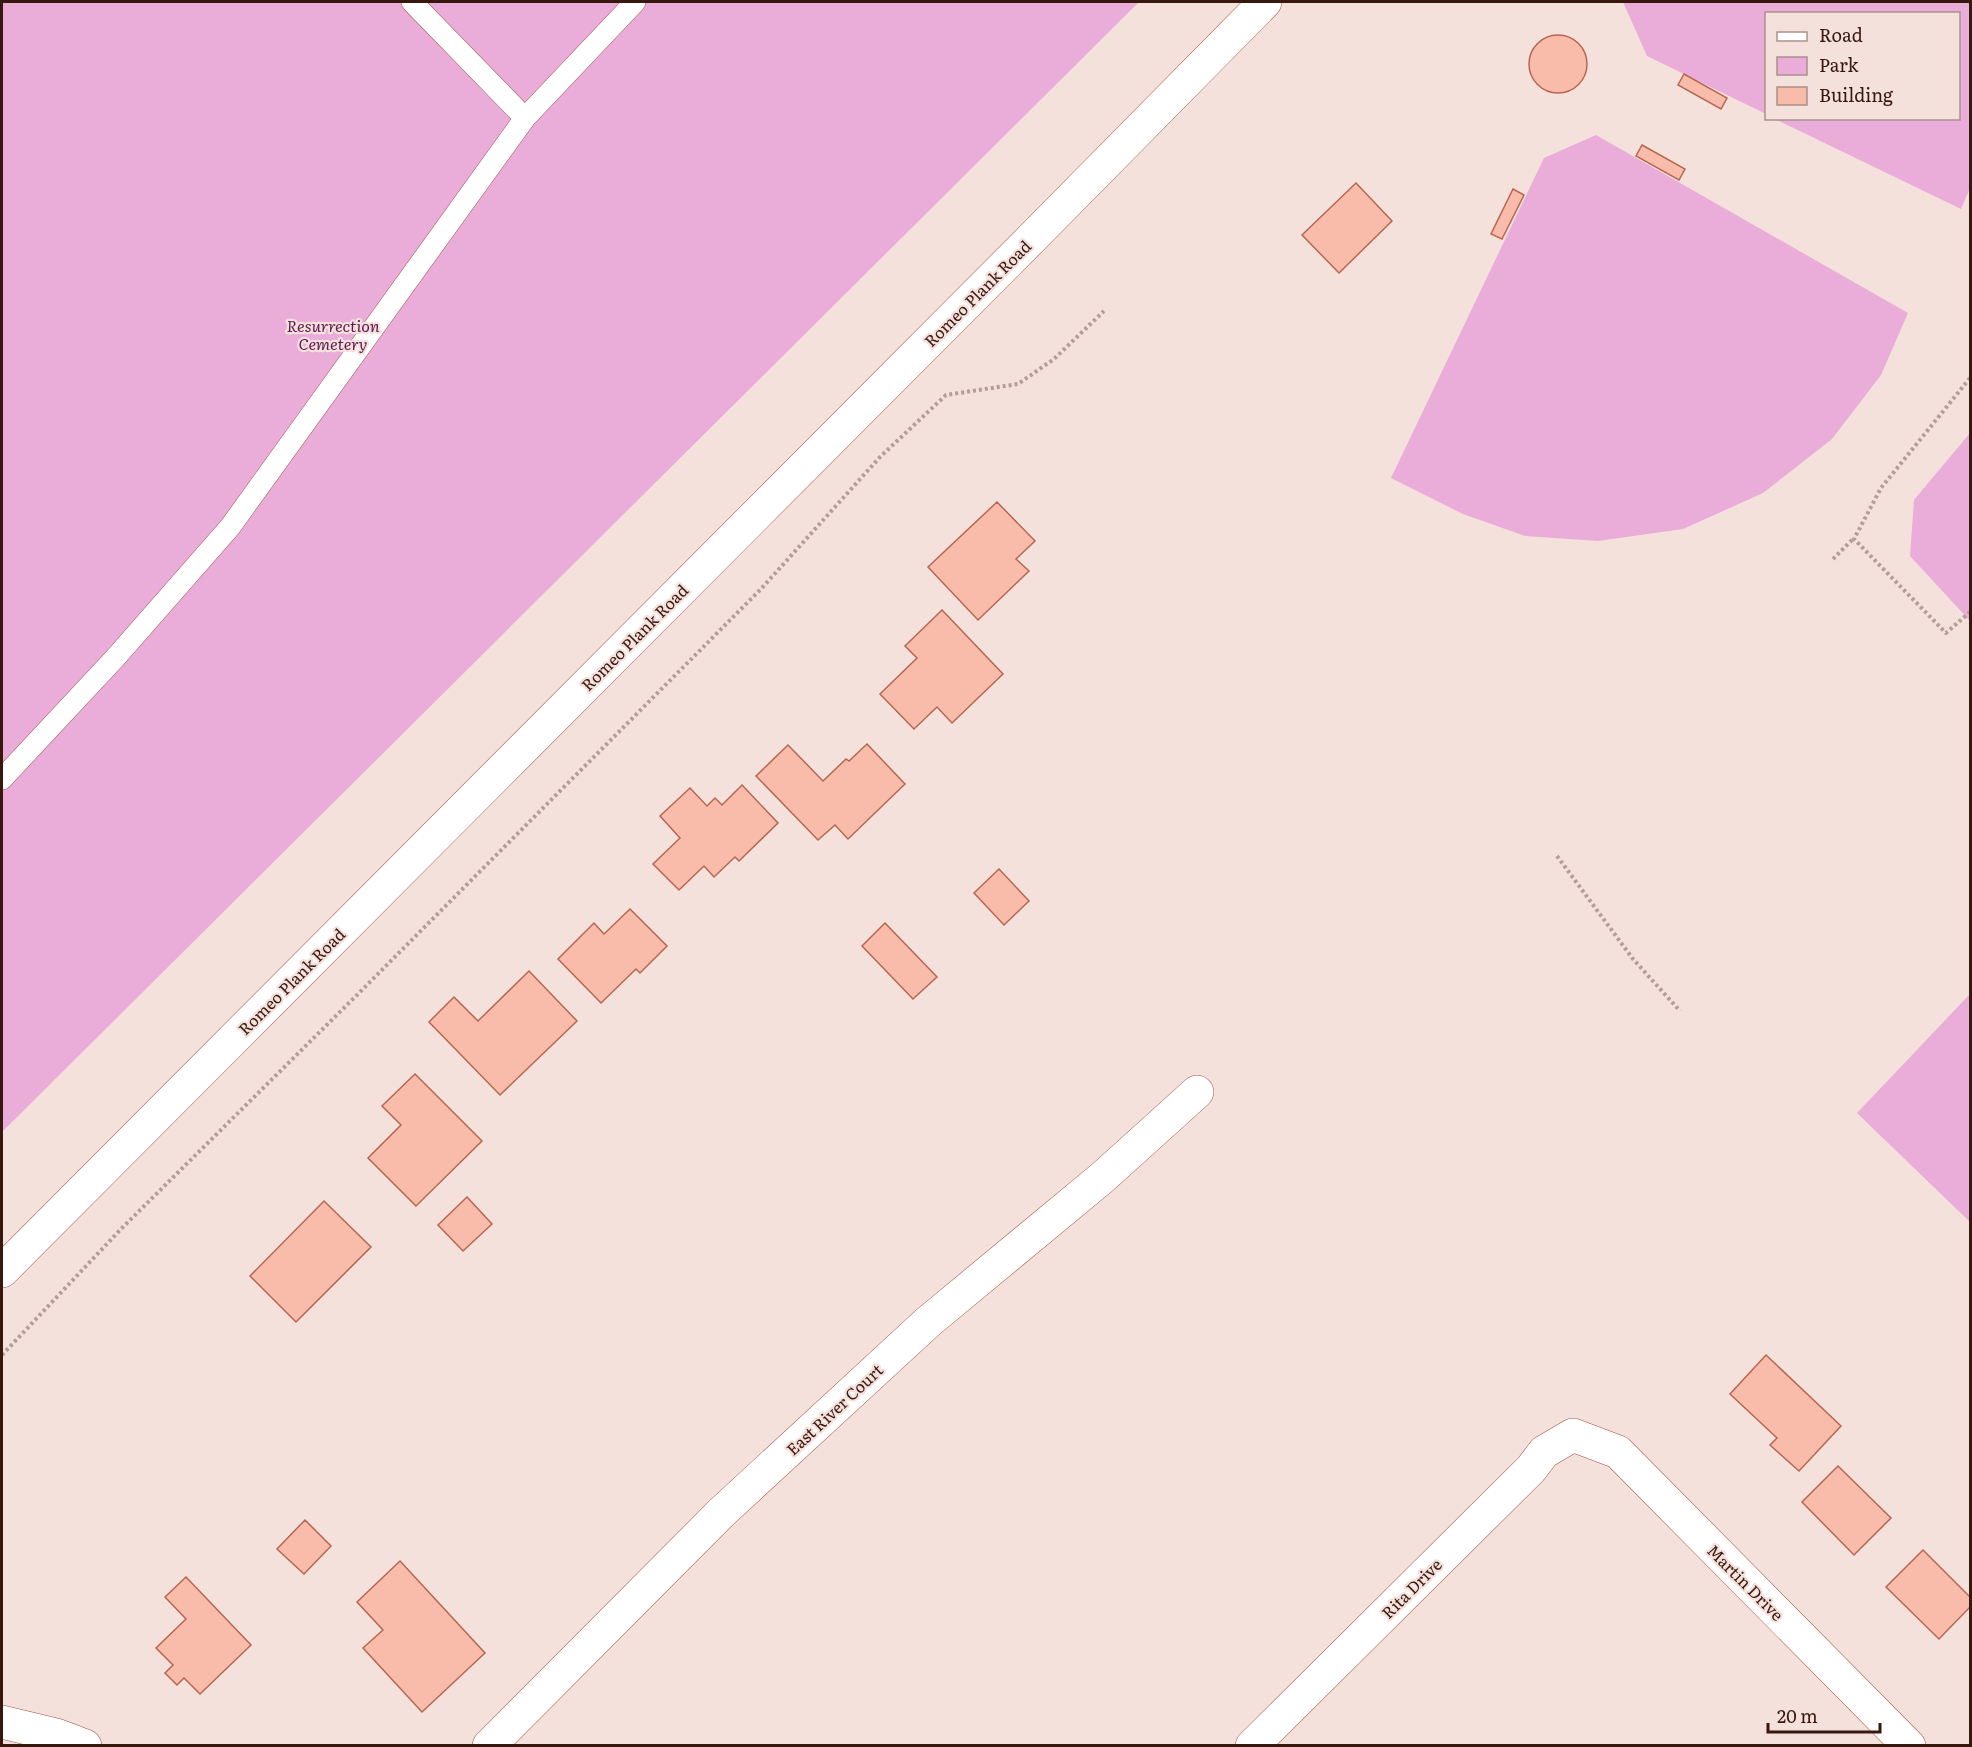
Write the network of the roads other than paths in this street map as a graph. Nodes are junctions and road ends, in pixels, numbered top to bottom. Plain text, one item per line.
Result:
1 (412, 2) edge
2 (636, 2) edge
3 (1265, 2) edge
4 (525, 118) junction
5 (2, 780) edge
6 (1197, 1092) dead end
7 (2, 1270) edge
8 (1573, 1435) joint
9 (2, 1722) edge
10 (85, 1746) edge
11 (489, 1746) edge
12 (1252, 1746) edge
13 (1909, 1746) edge

1 - 4 lane
2 - 4 lane
3 - 7 street, Romeo Plank Road
4 - 5 lane
6 - 11 street, East River Court
8 - 12 street, Rita Drive
8 - 13 street, Martin Drive
9 - 10 street

